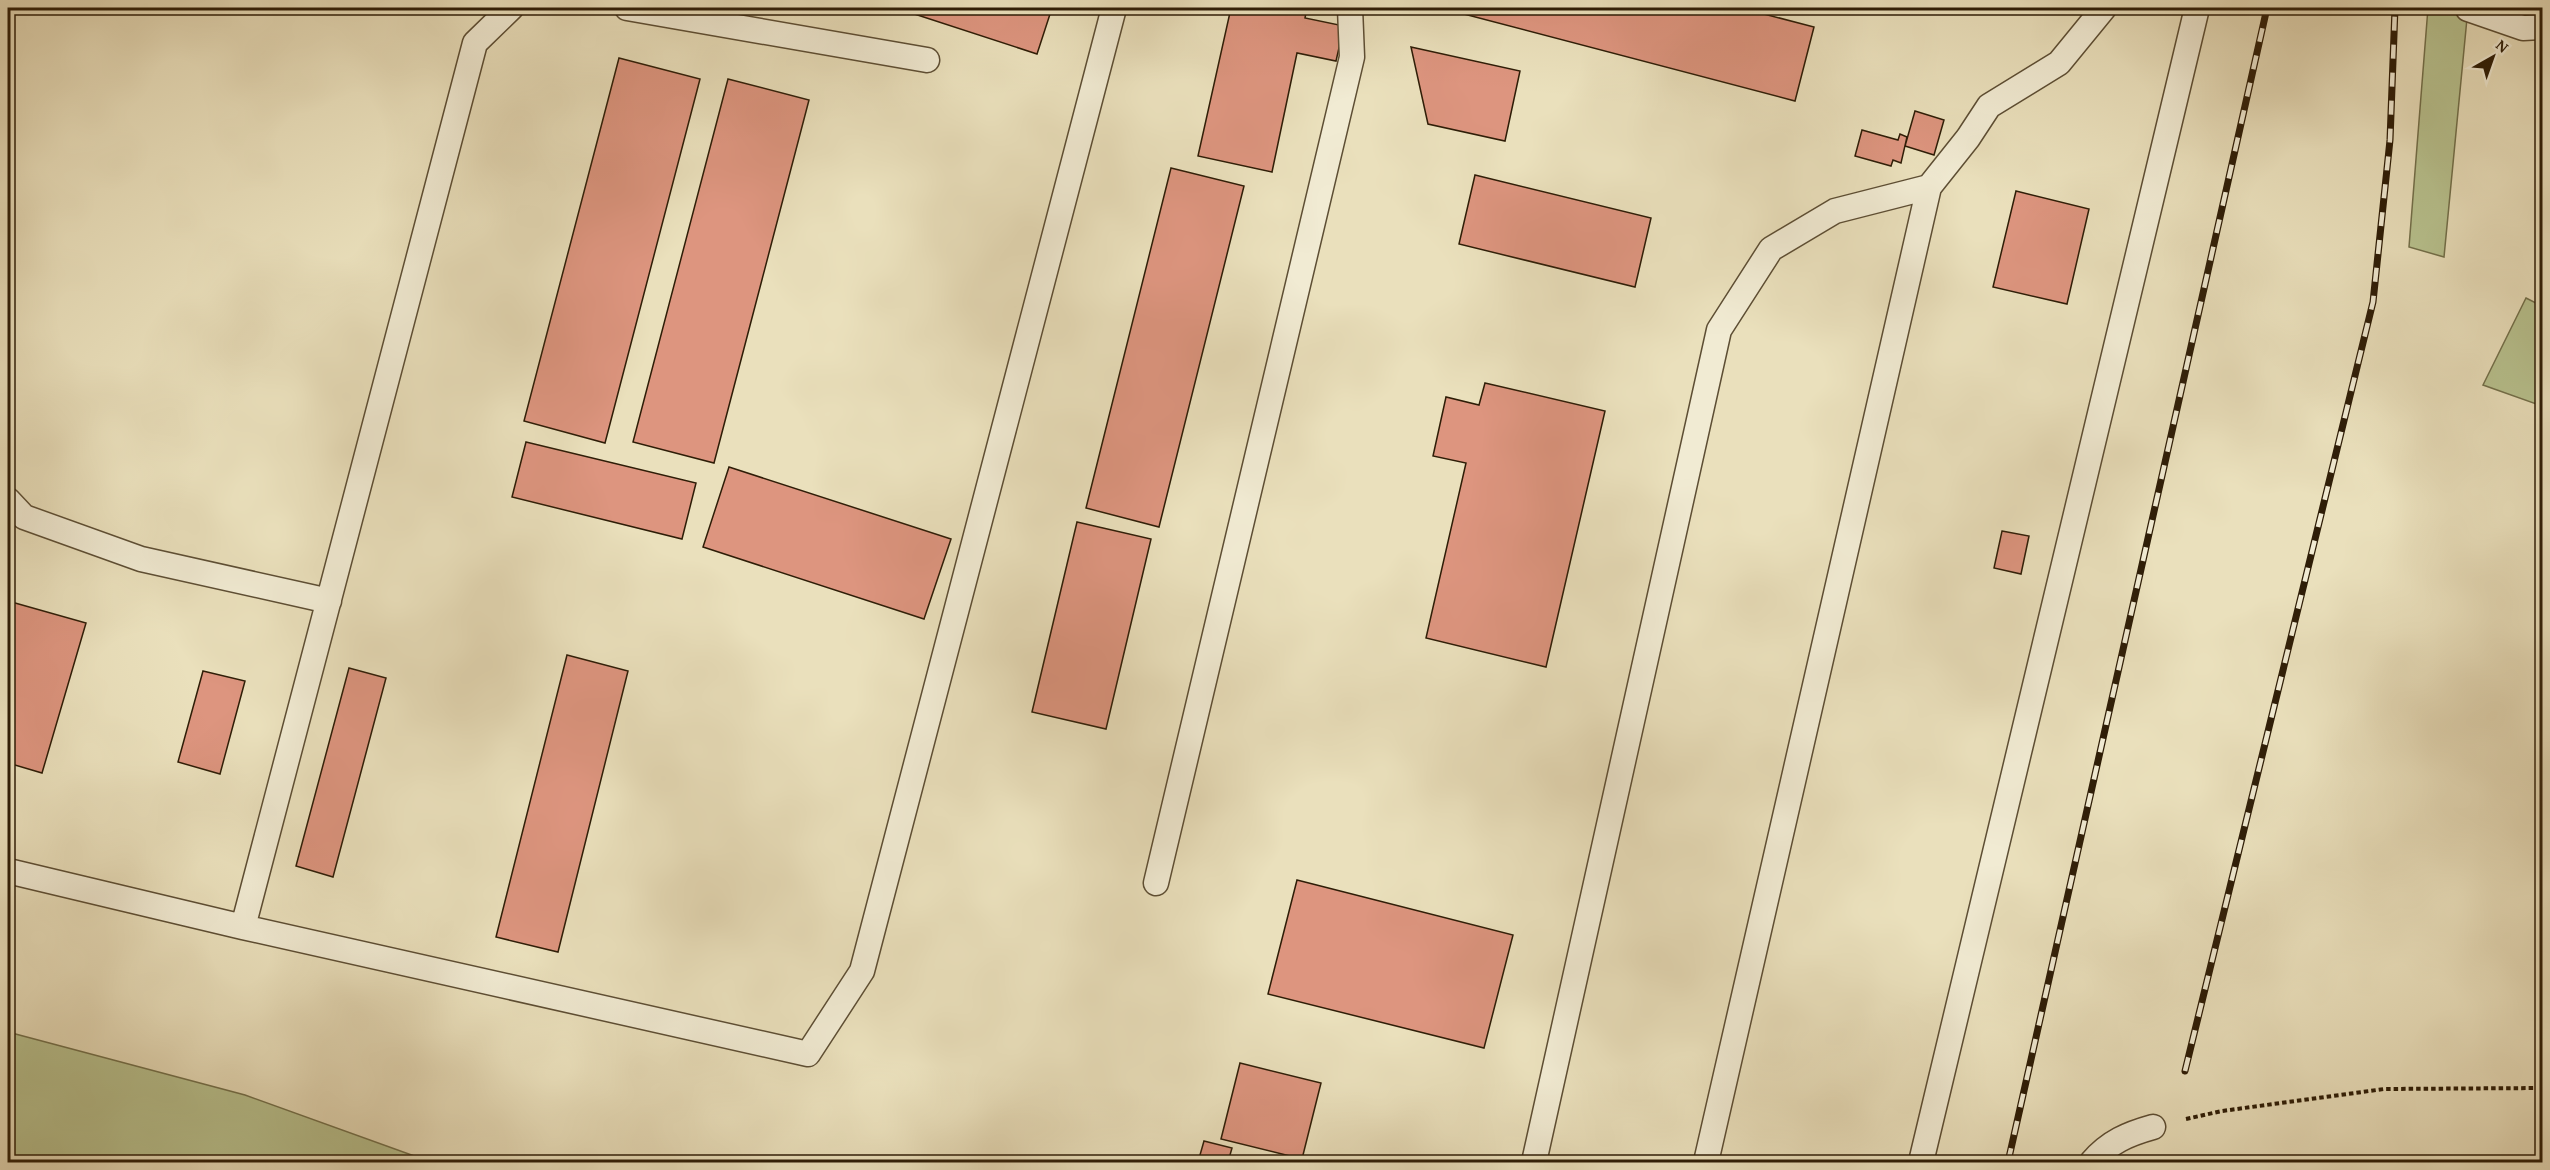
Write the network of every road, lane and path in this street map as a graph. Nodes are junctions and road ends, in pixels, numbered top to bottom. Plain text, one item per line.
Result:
1 (511, 8) edge
2 (627, 8) edge
3 (1114, 8) edge
4 (1350, 8) edge
5 (2104, 8) edge
6 (2197, 8) edge
7 (2468, 9) dead end
8 (2542, 27) edge
9 (927, 60) dead end
10 (1929, 187) junction
11 (8, 500) edge
12 (328, 601) junction
13 (8, 871) edge
14 (1156, 883) dead end
15 (243, 927) junction
16 (2542, 1088) edge
17 (2153, 1127) joint
18 (1534, 1162) edge
19 (1706, 1162) edge
20 (1921, 1162) edge
21 (2092, 1162) edge

1 - 12 lane
2 - 9 lane
3 - 15 lane
4 - 14 lane
5 - 10 lane
6 - 20 lane
7 - 8 lane
10 - 18 lane
10 - 19 lane
11 - 12 lane
12 - 15 lane
13 - 15 lane
16 - 17 path
17 - 21 lane

